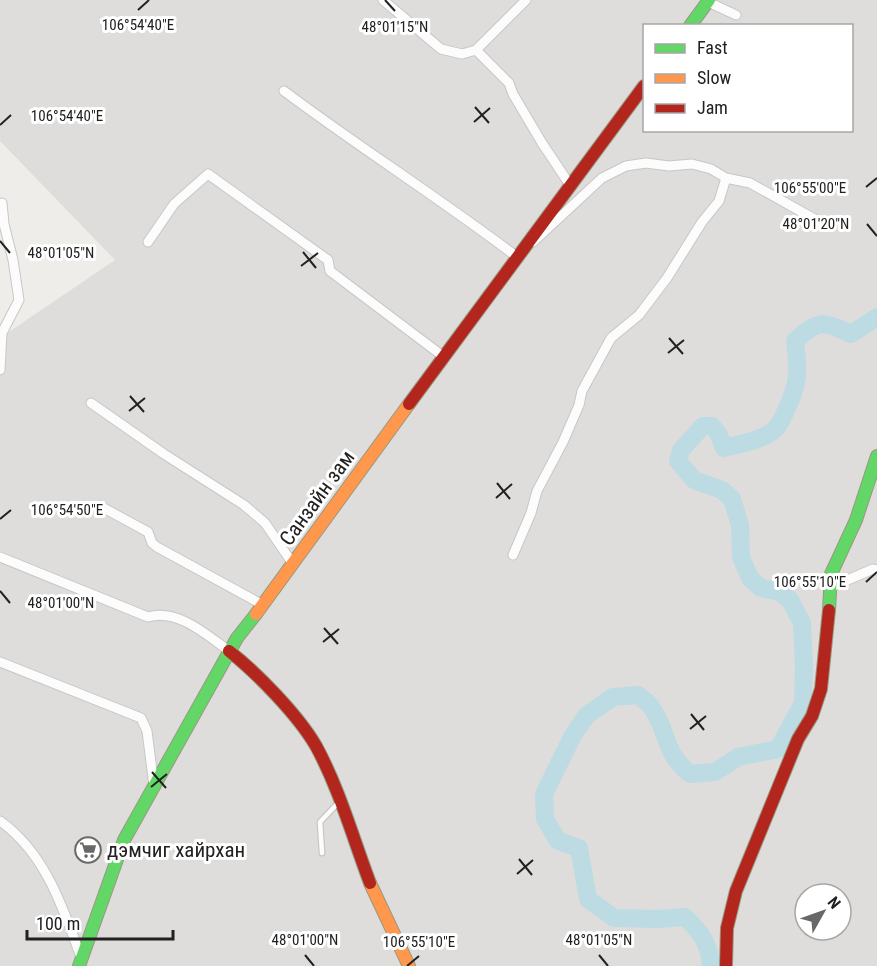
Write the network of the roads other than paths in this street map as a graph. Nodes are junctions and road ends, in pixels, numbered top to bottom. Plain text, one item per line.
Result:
1 (383, 0) edge
2 (526, 0) edge
3 (708, 1) edge
4 (736, 15) dead end
5 (691, 24) edge
6 (476, 50) junction
7 (643, 89) edge
8 (284, 91) dead end
9 (726, 178) junction
10 (570, 185) junction
11 (2, 203) dead end
12 (820, 222) dead end
13 (148, 242) dead end
14 (520, 252) junction
15 (444, 357) junction
16 (0, 370) edge
17 (91, 403) dead end
18 (877, 456) edge
19 (100, 506) dead end
20 (513, 555) dead end
21 (0, 558) edge
22 (293, 564) junction
23 (877, 570) edge
24 (829, 588) junction
25 (263, 605) junction
26 (230, 651) junction
27 (0, 662) edge
28 (153, 786) junction
29 (340, 802) junction
30 (0, 821) edge
31 (322, 853) dead end
32 (80, 963) edge
33 (409, 966) edge
34 (726, 966) edge

1 - 6 street
2 - 6 street
3 - 4 street
3 - 5 main road
6 - 10 street
7 - 10 main road, Санзайн зам
8 - 14 street
9 - 12 street
9 - 14 street
9 - 20 street
10 - 14 main road, Санзайн зам
11 - 16 street
13 - 15 street
14 - 15 main road, Санзайн зам
15 - 22 main road, Санзайн зам
17 - 22 street
18 - 24 main road
19 - 25 street
21 - 26 street
22 - 25 main road, Санзайн зам
23 - 24 street
24 - 34 main road
25 - 26 main road, Санзайн зам
26 - 28 main road, Санзайн зам
26 - 29 main road
27 - 28 street
28 - 32 main road, Санзайн зам
29 - 31 lane
29 - 33 main road
30 - 32 street

